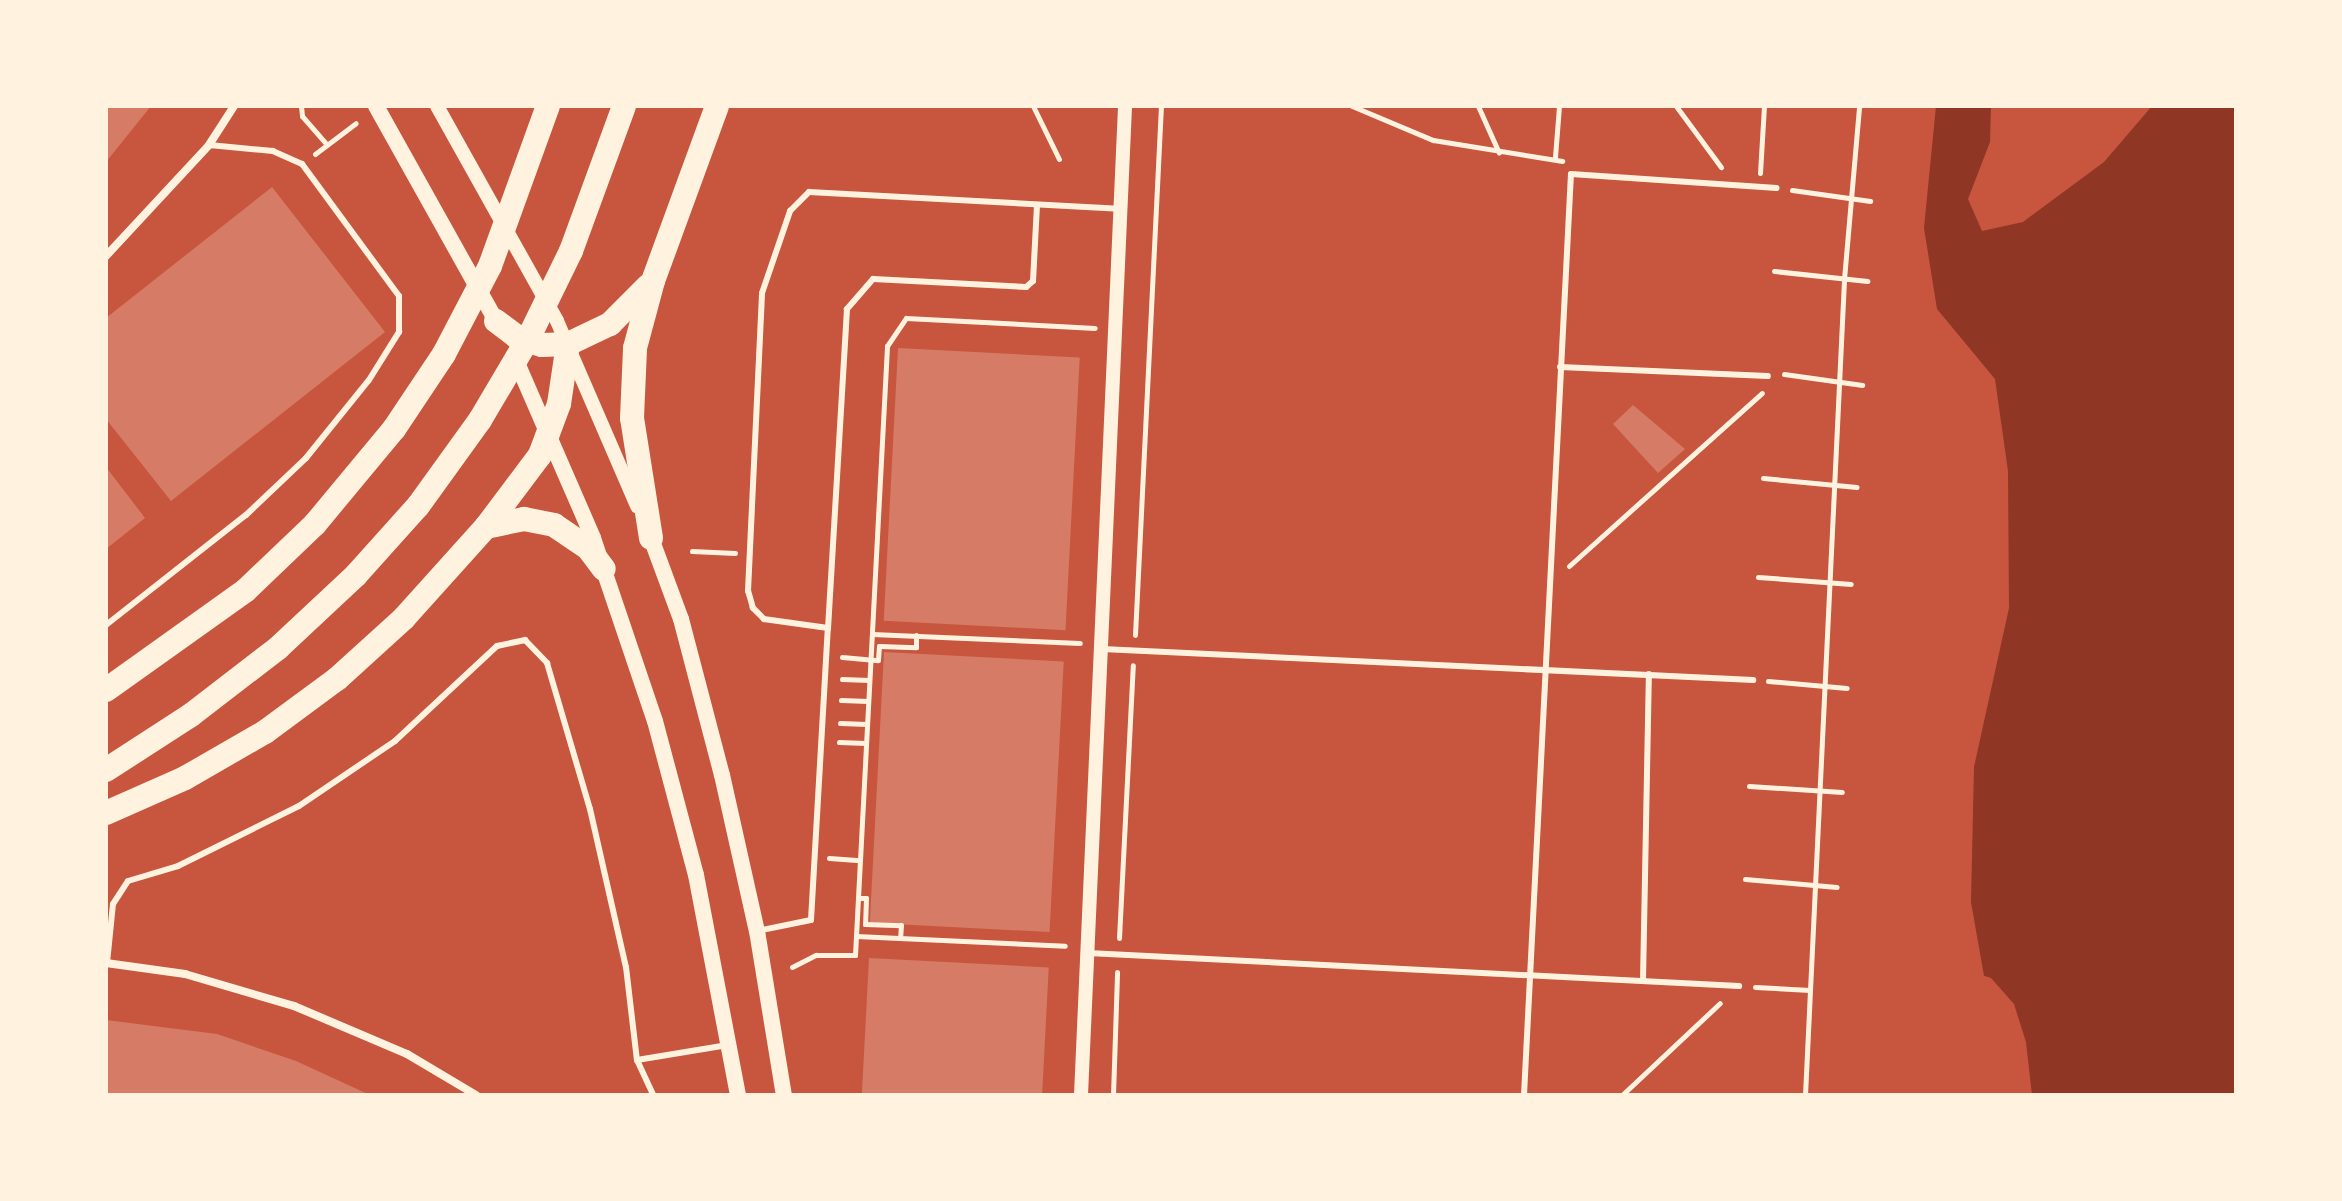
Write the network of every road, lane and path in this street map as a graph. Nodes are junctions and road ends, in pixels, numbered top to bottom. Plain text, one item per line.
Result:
1 (234, 106) edge
2 (301, 106) edge
3 (376, 106) edge
4 (437, 106) edge
5 (548, 106) edge
6 (624, 106) edge
7 (717, 106) edge
8 (1033, 106) edge
9 (1125, 106) edge
10 (1161, 106) edge
11 (1352, 106) edge
12 (1478, 106) edge
13 (1559, 106) edge
14 (1676, 106) edge
15 (1764, 106) edge
16 (1859, 106) edge
17 (356, 123) dead end
18 (209, 145) junction
19 (327, 145) junction
20 (1499, 153) junction
21 (314, 155) dead end
22 (1555, 157) junction
23 (1059, 159) dead end
24 (1571, 174) junction
25 (1731, 181) junction
26 (1760, 184) junction
27 (1777, 188) joint
28 (1849, 199) junction
29 (1870, 201) dead end
30 (1037, 205) junction
31 (1119, 209) junction
32 (106, 256) edge
33 (1774, 271) dead end
34 (1844, 279) junction
35 (653, 281) junction
36 (1867, 281) dead end
37 (496, 321) junction
38 (1096, 328) dead end
39 (568, 344) junction
40 (1560, 367) junction
41 (1768, 376) dead end
42 (1778, 380) dead end
43 (1839, 381) junction
44 (1862, 385) dead end
45 (1768, 388) dead end
46 (549, 434) junction
47 (1763, 478) dead end
48 (1834, 485) junction
49 (1857, 487) dead end
50 (486, 527) junction
51 (651, 538) junction
52 (692, 551) dead end
53 (750, 554) junction
54 (604, 569) junction
55 (1758, 577) dead end
56 (1829, 582) junction
57 (1549, 584) junction
58 (1851, 584) dead end
59 (106, 625) edge
60 (828, 628) junction
61 (872, 634) junction
62 (916, 635) junction
63 (1080, 643) dead end
64 (1098, 649) junction
65 (1134, 650) junction
66 (826, 656) junction
67 (871, 659) junction
68 (1546, 669) junction
69 (1649, 674) junction
70 (825, 678) junction
71 (869, 680) junction
72 (1753, 680) joint
73 (1824, 687) junction
74 (1847, 688) dead end
75 (106, 690) edge
76 (824, 699) junction
77 (868, 701) junction
78 (823, 722) junction
79 (867, 724) junction
80 (821, 741) junction
81 (866, 743) junction
82 (106, 770) edge
83 (1749, 786) dead end
84 (1819, 790) junction
85 (1842, 792) dead end
86 (106, 813) edge
87 (815, 857) junction
88 (860, 860) junction
89 (1745, 879) dead end
90 (1815, 884) junction
91 (1837, 887) dead end
92 (858, 898) junction
93 (757, 931) junction
94 (856, 936) junction
95 (900, 938) junction
96 (1065, 946) dead end
97 (1088, 953) junction
98 (1118, 954) junction
99 (106, 963) edge
100 (792, 967) dead end
101 (1532, 973) junction
102 (1643, 981) junction
103 (1739, 986) junction
104 (1810, 990) junction
105 (729, 1045) junction
106 (637, 1060) junction
107 (476, 1095) edge
108 (653, 1095) edge
109 (738, 1095) edge
110 (784, 1095) edge
111 (1081, 1095) edge
112 (1113, 1095) edge
113 (1524, 1095) edge
114 (1622, 1095) edge
115 (1805, 1095) edge

1 - 18 street
2 - 19 path
3 - 37 main road
4 - 39 street
5 - 75 highway
6 - 82 highway
7 - 35 highway
8 - 23 path
9 - 31 street
10 - 65 path
11 - 20 path
12 - 20 path
13 - 22 path
14 - 25 path
15 - 26 path
16 - 28 path
17 - 19 path
18 - 32 street
18 - 59 lane
19 - 21 path
20 - 22 path
22 - 24 path
24 - 25 lane
24 - 40 lane
25 - 26 lane
26 - 27 lane
27 - 28 path
28 - 29 path
28 - 34 path
30 - 31 lane
30 - 53 lane
30 - 60 lane
31 - 64 street
33 - 34 path
34 - 36 path
34 - 43 path
35 - 39 highway
35 - 51 highway
37 - 39 highway
37 - 46 main road
38 - 61 path
39 - 46 highway
39 - 51 street
40 - 41 lane
40 - 57 lane
42 - 43 path
43 - 44 path
43 - 48 path
45 - 57 path
46 - 50 highway
46 - 54 main road
47 - 48 path
48 - 49 path
48 - 56 path
50 - 54 highway
50 - 86 highway
51 - 93 main road
52 - 53 path
53 - 60 lane
54 - 105 main road
55 - 56 path
56 - 58 path
56 - 73 path
57 - 68 lane
60 - 66 lane
61 - 62 path
61 - 67 path
62 - 63 path
62 - 67 path
64 - 65 lane
64 - 97 street
65 - 68 lane
65 - 98 path
66 - 67 path
66 - 70 lane
67 - 71 path
68 - 69 lane
68 - 101 lane
69 - 72 lane
69 - 102 lane
70 - 71 path
70 - 76 lane
71 - 77 path
72 - 73 path
73 - 74 path
73 - 84 path
76 - 77 path
76 - 78 lane
77 - 79 path
78 - 79 path
78 - 80 lane
79 - 81 path
80 - 81 path
80 - 87 lane
81 - 88 path
83 - 84 path
84 - 85 path
84 - 90 path
87 - 88 path
87 - 93 lane
88 - 92 path
89 - 90 path
90 - 91 path
90 - 104 path
92 - 94 path
92 - 95 path
93 - 110 main road
94 - 95 path
94 - 100 path
95 - 96 path
97 - 98 lane
97 - 111 street
98 - 101 lane
98 - 112 path
99 - 106 lane
99 - 107 street
101 - 102 lane
101 - 113 lane
102 - 103 lane
103 - 104 path
103 - 114 path
104 - 115 path
105 - 106 lane
105 - 109 main road
106 - 108 lane

